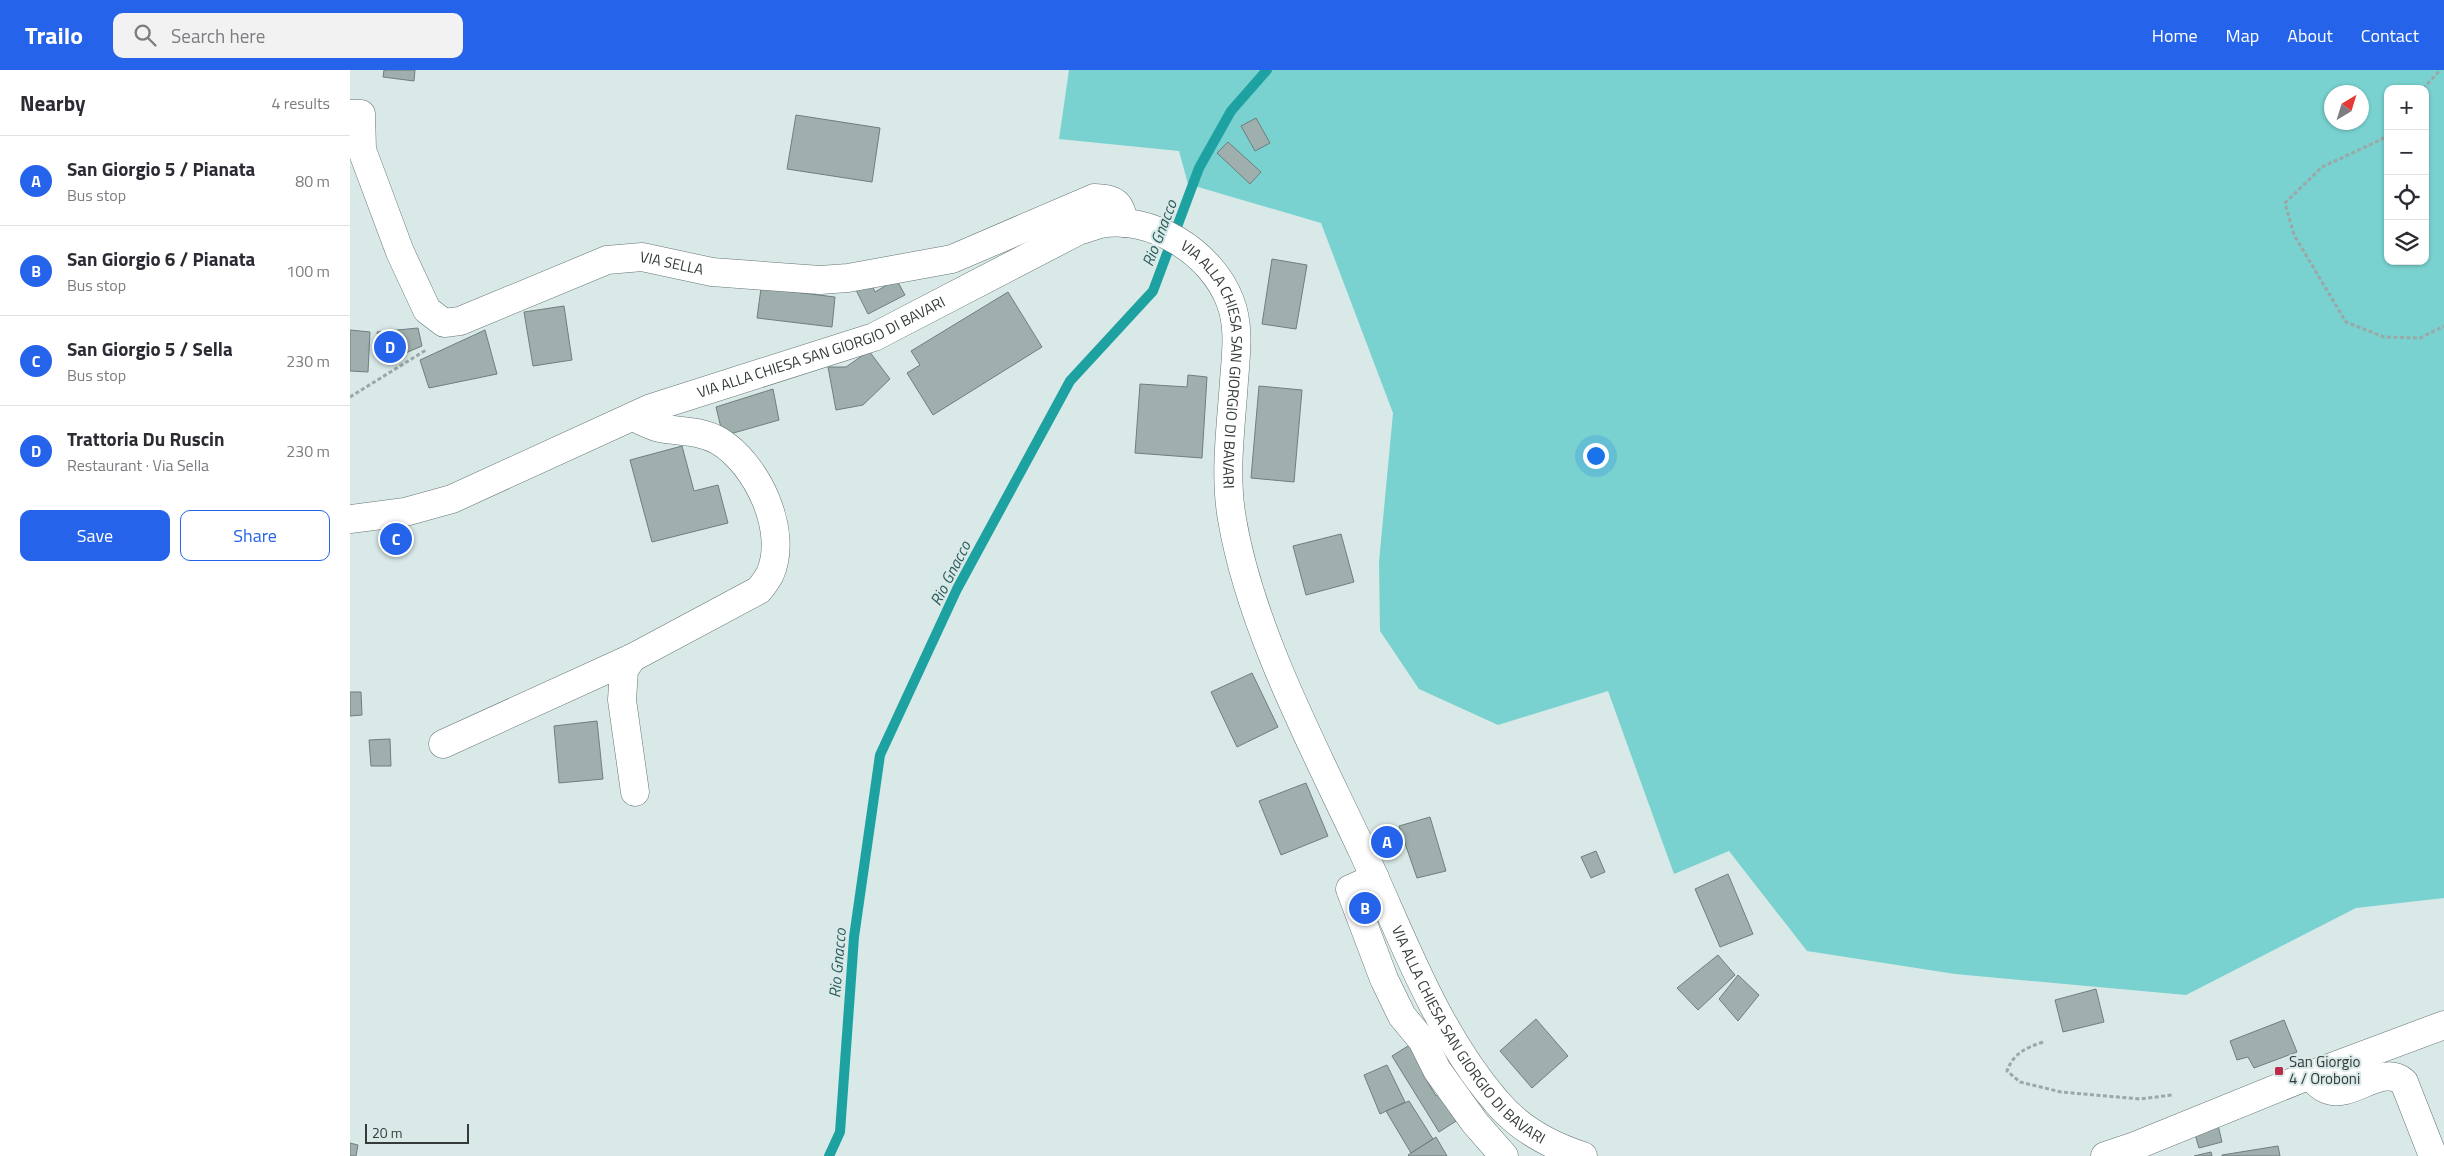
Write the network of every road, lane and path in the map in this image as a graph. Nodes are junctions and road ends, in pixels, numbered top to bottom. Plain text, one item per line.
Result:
1 (2440, 70) edge
2 (2427, 85) edge
3 (350, 114) edge
4 (2384, 137) edge
5 (1124, 223) junction
6 (444, 323) junction
7 (2444, 326) edge
8 (350, 396) edge
9 (632, 416) junction
10 (350, 519) edge
11 (632, 658) junction
12 (443, 744) dead end
13 (635, 792) dead end
14 (1375, 878) junction
15 (2444, 1025) edge
16 (2043, 1042) dead end
17 (2310, 1075) junction
18 (2177, 1094) dead end
19 (1504, 1156) edge
20 (1583, 1156) edge
21 (2105, 1156) edge
22 (2433, 1156) edge

1 - 2 path
3 - 6 street
4 - 7 path
5 - 6 street, VIA SELLA
5 - 9 street, VIA ALLA CHIESA SAN GIORGIO DI BAVARI
5 - 14 street, VIA ALLA CHIESA SAN GIORGIO DI BAVARI
6 - 8 path
9 - 10 street, VIA ALLA CHIESA SAN GIORGIO DI BAVARI
9 - 11 street
11 - 12 street
11 - 13 street
14 - 19 street
14 - 20 street, VIA ALLA CHIESA SAN GIORGIO DI BAVARI
15 - 17 street
16 - 18 path
17 - 21 street
17 - 22 street

